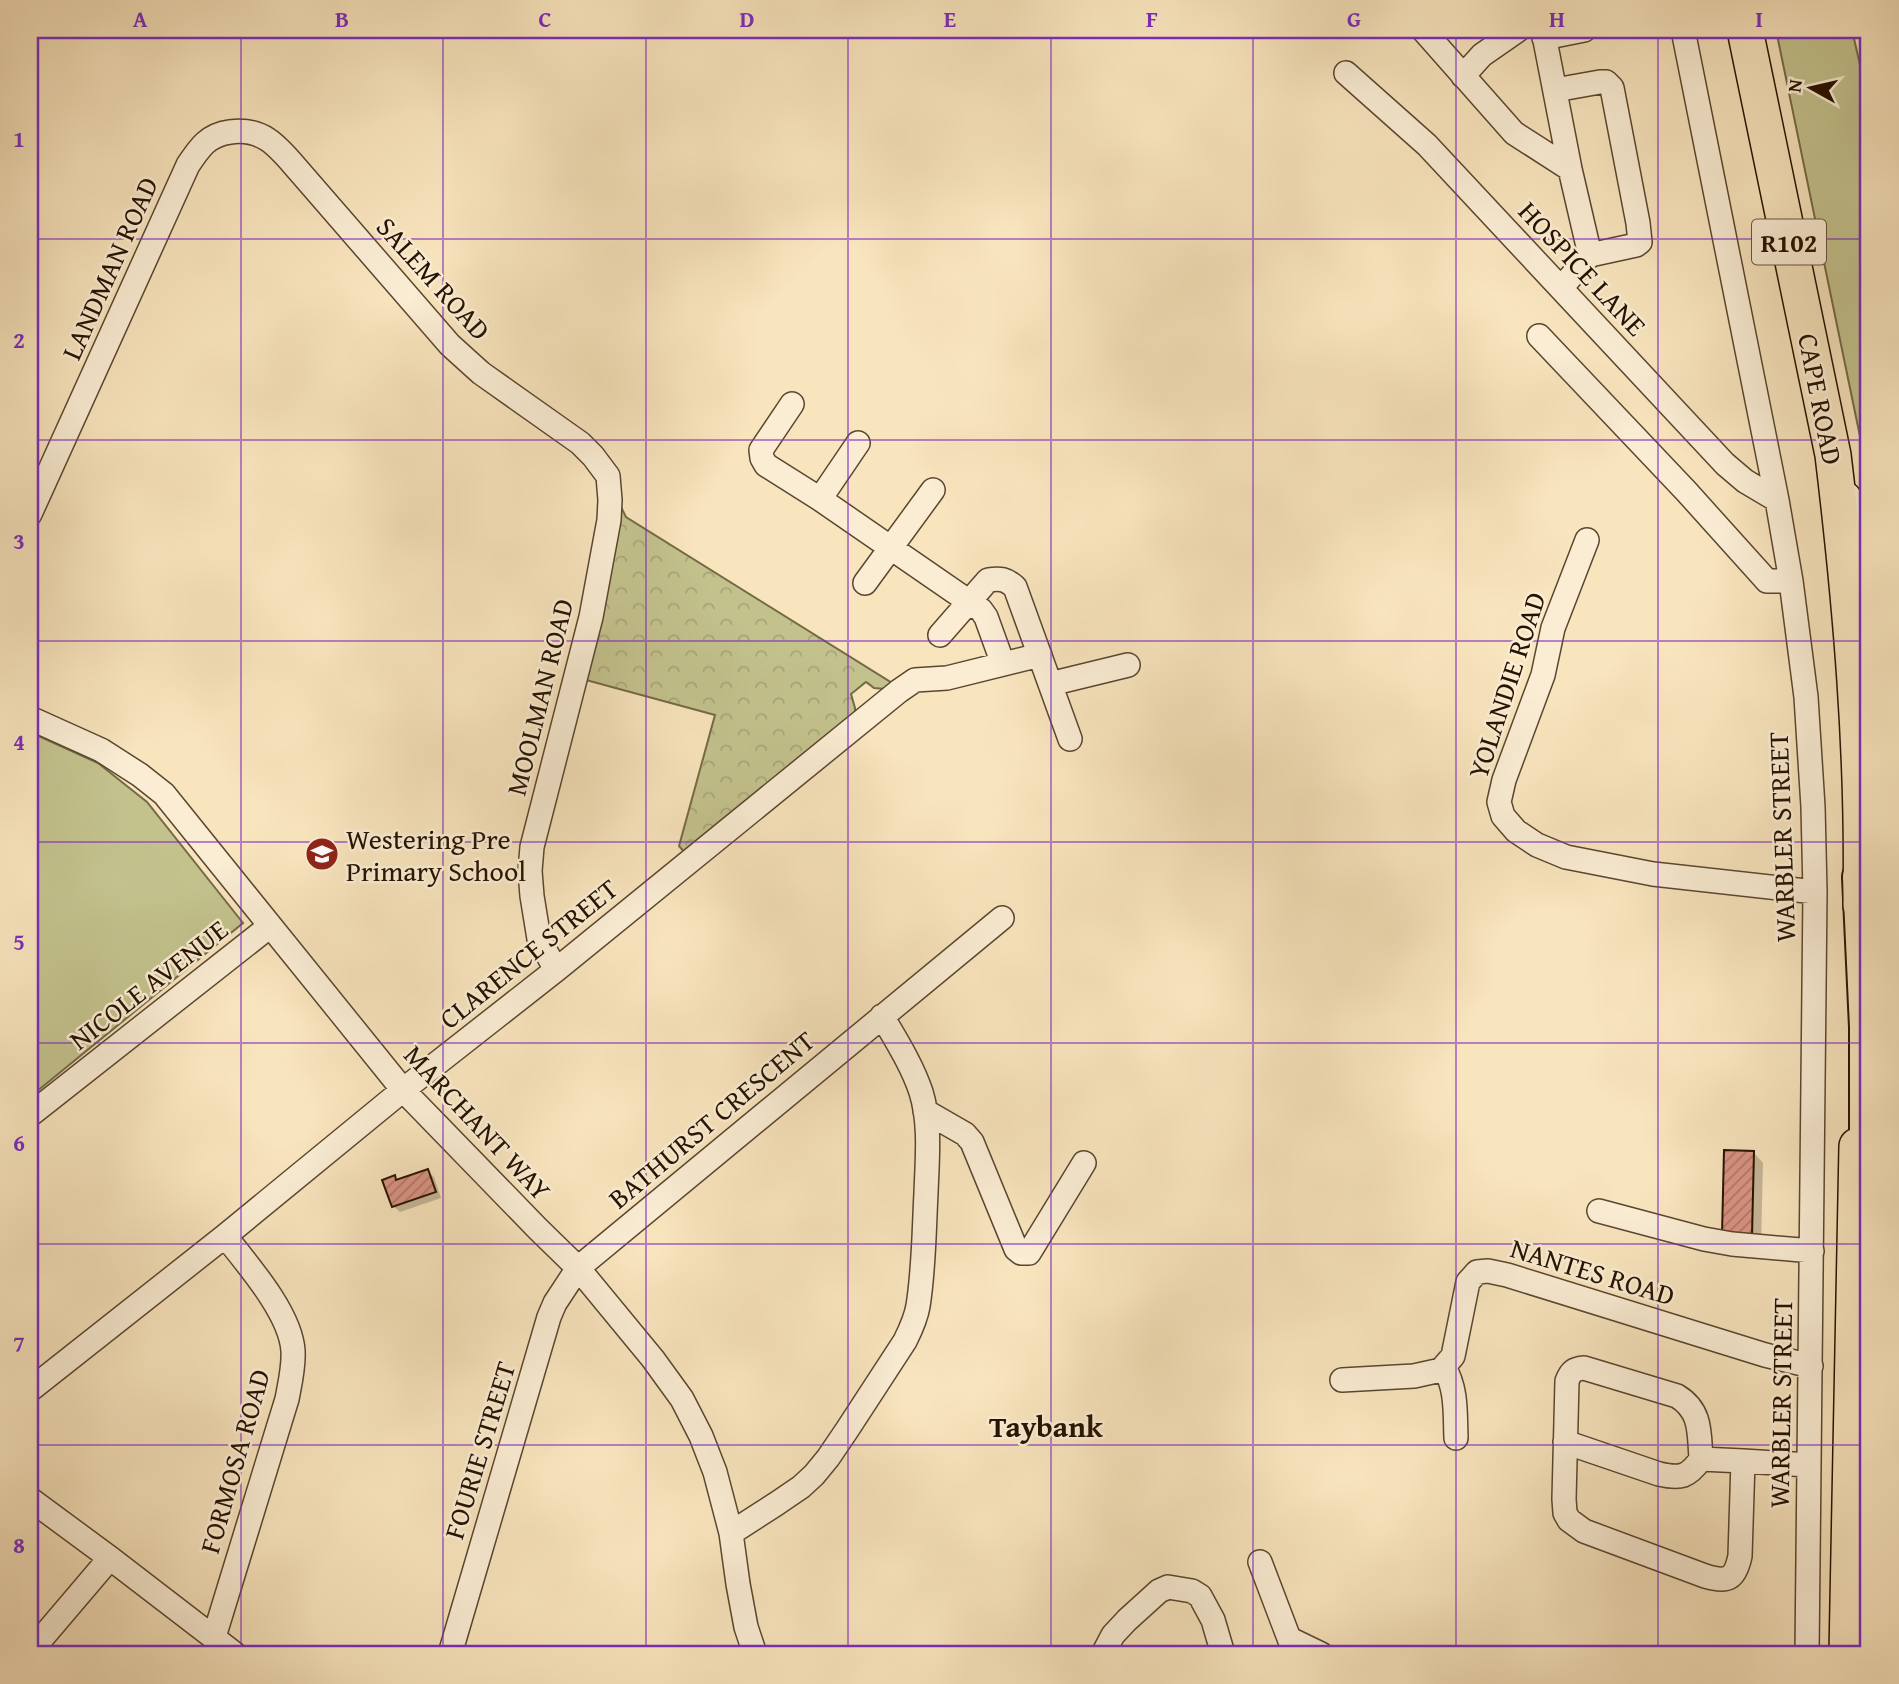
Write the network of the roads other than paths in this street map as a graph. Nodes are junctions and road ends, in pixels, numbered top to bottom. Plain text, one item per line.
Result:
1 (1423, 30) edge
2 (1518, 30) edge
3 (1584, 30) edge
4 (1683, 30) edge
5 (1745, 30) edge
6 (1544, 34) edge
7 (1346, 73) dead end
8 (1463, 76) junction
9 (1555, 90) junction
10 (220, 133) joint
11 (1570, 169) junction
12 (1590, 255) junction
13 (1561, 288) junction
14 (1539, 336) dead end
15 (792, 404) dead end
16 (858, 443) dead end
17 (1833, 455) junction
18 (608, 476) joint
19 (933, 490) dead end
20 (820, 499) junction
21 (1777, 500) junction
22 (30, 514) edge
23 (1587, 540) dead end
24 (891, 547) junction
25 (1869, 558) edge
26 (1791, 581) junction
27 (865, 583) dead end
28 (971, 602) junction
29 (940, 635) dead end
30 (1040, 655) junction
31 (1003, 664) junction
32 (1128, 664) dead end
33 (1050, 684) junction
34 (30, 718) edge
35 (1070, 739) dead end
36 (1862, 877) junction
37 (1815, 892) junction
38 (1002, 918) dead end
39 (270, 926) junction
40 (556, 970) junction
41 (882, 1016) junction
42 (403, 1090) junction
43 (925, 1111) junction
44 (30, 1115) edge
45 (1084, 1163) dead end
46 (1869, 1179) edge
47 (1599, 1210) dead end
48 (225, 1236) junction
49 (1812, 1251) junction
50 (578, 1268) junction
51 (1811, 1366) junction
52 (1444, 1367) junction
53 (1342, 1380) dead end
54 (30, 1390) edge
55 (1456, 1438) dead end
56 (1565, 1442) junction
57 (1702, 1459) junction
58 (1743, 1461) junction
59 (1809, 1465) junction
60 (30, 1499) edge
61 (731, 1533) junction
62 (110, 1558) junction
63 (1260, 1562) dead end
64 (214, 1637) junction
65 (42, 1638) dead end
66 (1108, 1645) edge
67 (1293, 1647) edge
68 (235, 1654) edge
69 (450, 1654) edge
70 (755, 1654) edge
71 (1223, 1654) edge
72 (1321, 1654) edge
73 (1807, 1654) edge
74 (1847, 1654) edge

1 - 8 street
2 - 8 street
3 - 6 street
4 - 21 street, WARBLER STREET
5 - 17 main road, CAPE ROAD / R102
6 - 9 street
7 - 13 street, HOSPICE LANE
8 - 11 street
9 - 11 street
9 - 12 street
10 - 18 street, SALEM ROAD
10 - 22 street, LANDMAN ROAD
11 - 12 street
12 - 13 street
13 - 21 street, HOSPICE LANE
14 - 26 street
15 - 20 street
16 - 20 street
17 - 25 main road
17 - 36 main road, CAPE ROAD / R102
18 - 40 street, MOOLMAN ROAD
19 - 24 street
20 - 24 street
21 - 26 street, WARBLER STREET
23 - 37 street, YOLANDIE ROAD
24 - 27 street
24 - 28 street
26 - 37 street, WARBLER STREET
28 - 29 street
28 - 30 street
28 - 31 street
30 - 31 street, CLARENCE STREET
30 - 33 street
31 - 40 street, CLARENCE STREET
32 - 33 street
33 - 35 street
34 - 39 street, MARCHANT WAY
36 - 46 highway
36 - 74 main road, CAPE ROAD / R102
37 - 49 street, WARBLER STREET
38 - 41 street, BATHURST CRESCENT
39 - 42 street, MARCHANT WAY
39 - 44 street, NICOLE AVENUE
40 - 42 street, CLARENCE STREET
41 - 43 street
41 - 50 street, BATHURST CRESCENT
42 - 48 street, CLARENCE STREET
42 - 50 street, MARCHANT WAY
43 - 45 street
43 - 61 street
47 - 49 street
48 - 54 street, CLARENCE STREET
48 - 64 street, FORMOSA ROAD
49 - 51 street, WARBLER STREET
50 - 61 street, MARCHANT WAY
50 - 69 street, FOURIE STREET
51 - 52 street, NANTES ROAD
51 - 59 street, WARBLER STREET
52 - 53 street
52 - 55 street
56 - 57 street
56 - 57 street
56 - 58 street
57 - 58 street
58 - 59 street
59 - 73 street, WARBLER STREET
60 - 62 street
61 - 70 street, MARCHANT WAY
62 - 64 street
62 - 65 street
63 - 67 street
64 - 68 street
66 - 71 street
67 - 72 street

